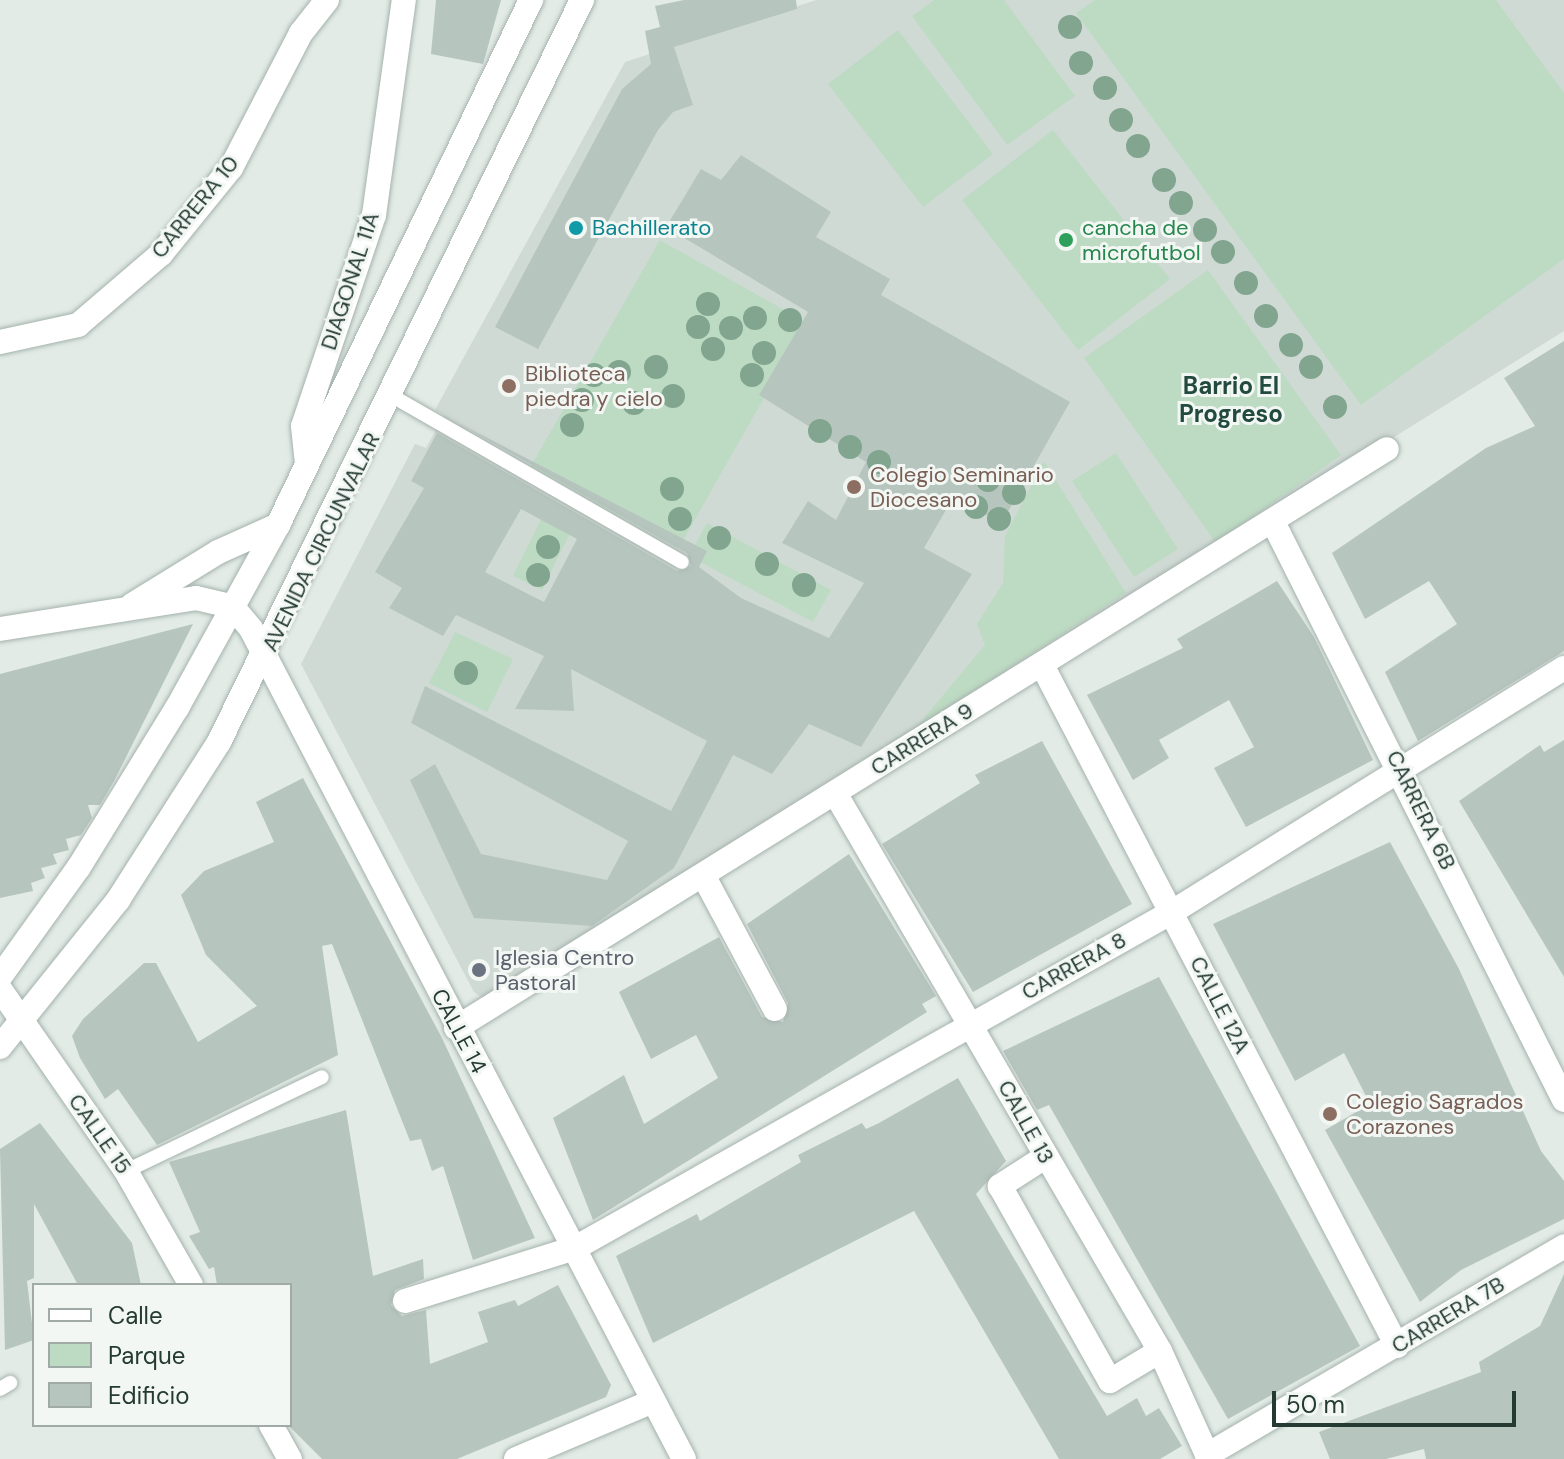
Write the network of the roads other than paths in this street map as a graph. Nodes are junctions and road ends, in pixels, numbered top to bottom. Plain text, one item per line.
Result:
1 (327, 0) edge
2 (404, 0) edge
3 (531, 0) edge
4 (582, 0) edge
5 (0, 342) edge
6 (392, 396) junction
7 (1387, 449) dead end
8 (307, 464) junction
9 (1273, 522) junction
10 (278, 525) junction
11 (682, 562) dead end
12 (232, 606) junction
13 (120, 613) junction
14 (0, 629) edge
15 (268, 653) junction
16 (1042, 665) junction
17 (1564, 668) edge
18 (1403, 774) junction
19 (835, 793) junction
20 (703, 875) junction
21 (1172, 912) junction
22 (0, 977) edge
23 (0, 989) edge
24 (775, 1009) dead end
25 (971, 1024) junction
26 (23, 1025) junction
27 (456, 1028) junction
28 (0, 1047) edge
29 (322, 1077) dead end
30 (1564, 1100) edge
31 (1045, 1157) junction
32 (126, 1171) junction
33 (1564, 1246) edge
34 (575, 1248) junction
35 (190, 1283) edge
36 (405, 1301) dead end
37 (1397, 1346) junction
38 (1160, 1351) junction
39 (653, 1401) junction
40 (272, 1427) edge
41 (1208, 1457) edge
42 (290, 1459) edge
43 (516, 1459) edge
44 (684, 1459) edge

1 - 5 street, CARRERA 10
2 - 8 street, DIAGONAL 11A
3 - 8 street, AVENIDA CIRCUNVALAR
4 - 6 street, AVENIDA CIRCUNVALAR
6 - 11 lane
6 - 15 street, AVENIDA CIRCUNVALAR
7 - 9 street, CARRERA 9
8 - 10 street, AVENIDA CIRCUNVALAR
9 - 16 street, CARRERA 9
9 - 18 street, CARRERA 6B
10 - 12 street, AVENIDA CIRCUNVALAR
10 - 13 street
12 - 13 street
12 - 15 street, CALLE 14
12 - 22 street, AVENIDA CIRCUNVALAR
13 - 14 street
15 - 26 street, AVENIDA CIRCUNVALAR
15 - 27 street, CALLE 14
16 - 19 street, CARRERA 9
16 - 21 street, CALLE 12A
17 - 18 street, CARRERA 8
18 - 21 street, CARRERA 8
18 - 30 street, CARRERA 6B
19 - 20 street, CARRERA 9
19 - 25 street, CALLE 13
20 - 24 street
20 - 27 street, CARRERA 9
21 - 25 street, CARRERA 8
21 - 37 street, CALLE 12A
23 - 26 street, CALLE 15
25 - 31 street, CALLE 13
25 - 34 street, CARRERA 8
26 - 28 street, AVENIDA CIRCUNVALAR
26 - 32 street, CALLE 15
27 - 34 street, CALLE 14
29 - 32 lane
31 - 38 street, CALLE 13
31 - 38 street
32 - 35 street, CALLE 15
33 - 37 street, CARRERA 7B
34 - 36 street, CARRERA 8
34 - 39 street, CALLE 14
37 - 41 street, CARRERA 7B
38 - 41 street, CALLE 13
39 - 43 street
39 - 44 street, CALLE 14
40 - 42 street

